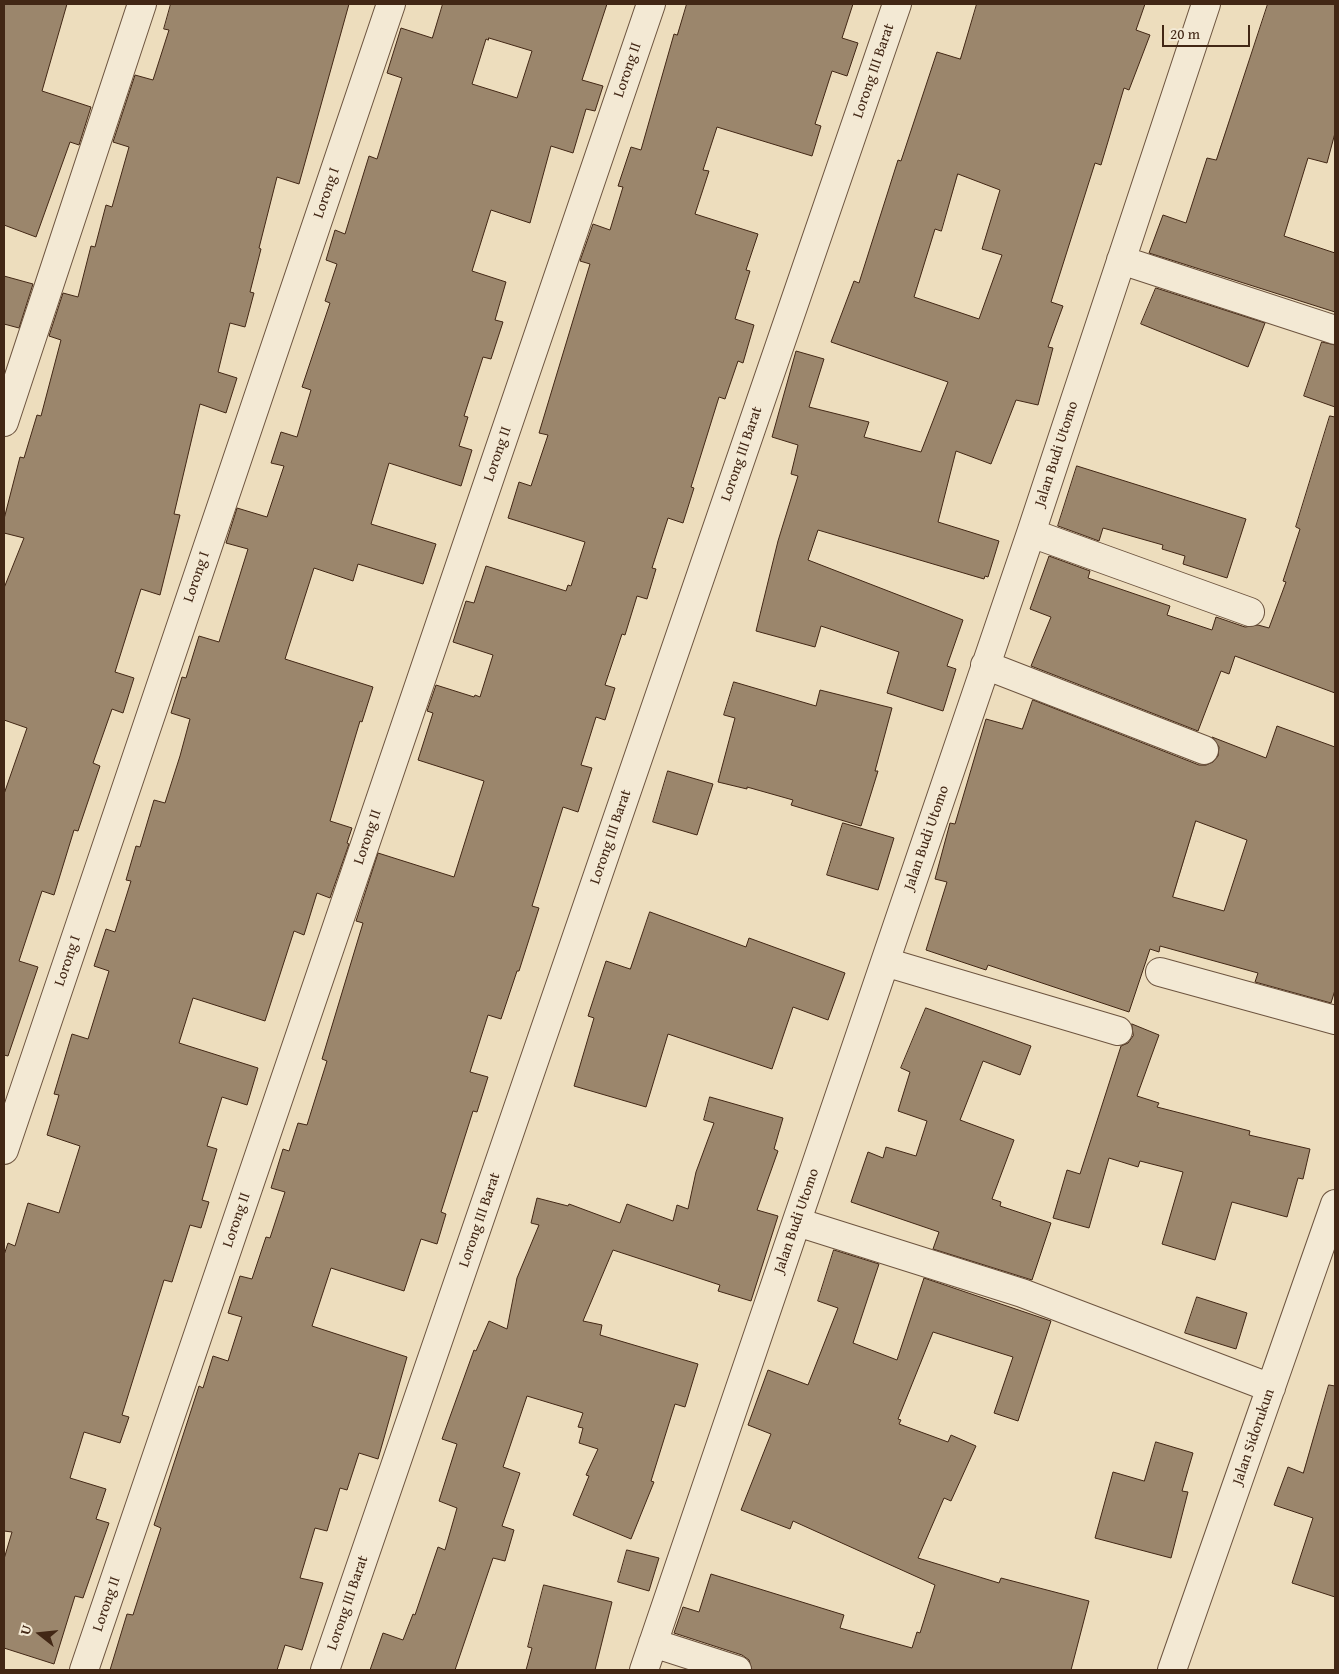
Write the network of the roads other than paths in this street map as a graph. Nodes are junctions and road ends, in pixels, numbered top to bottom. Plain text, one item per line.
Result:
1 (142, 4) edge
2 (391, 4) edge
3 (651, 4) edge
4 (897, 4) edge
5 (1206, 4) edge
6 (1121, 260) junction
7 (1335, 330) edge
8 (4, 422) edge
9 (1031, 533) junction
10 (1250, 612) dead end
11 (985, 665) junction
12 (1204, 750) dead end
13 (885, 962) junction
14 (1160, 972) dead end
15 (1335, 1020) edge
16 (1118, 1031) dead end
17 (4, 1150) edge
18 (1335, 1204) edge
19 (797, 1222) junction
20 (1271, 1388) junction
21 (653, 1644) junction
22 (84, 1670) edge
23 (325, 1670) edge
24 (644, 1670) edge
25 (737, 1670) edge
26 (1172, 1670) edge

1 - 8 street
2 - 17 street, Lorong I
3 - 22 street, Lorong II
4 - 23 street, Lorong III Barat
5 - 6 street, Jalan Budi Utomo
6 - 7 street
6 - 9 street, Jalan Budi Utomo
9 - 10 street
9 - 11 street, Jalan Budi Utomo
11 - 12 street
11 - 13 street, Jalan Budi Utomo
13 - 16 street
13 - 19 street, Jalan Budi Utomo
14 - 15 street
18 - 20 street, Jalan Sidorukun
19 - 20 street
19 - 21 street, Jalan Budi Utomo
20 - 26 street, Jalan Sidorukun
21 - 24 street, Jalan Budi Utomo
21 - 25 street

